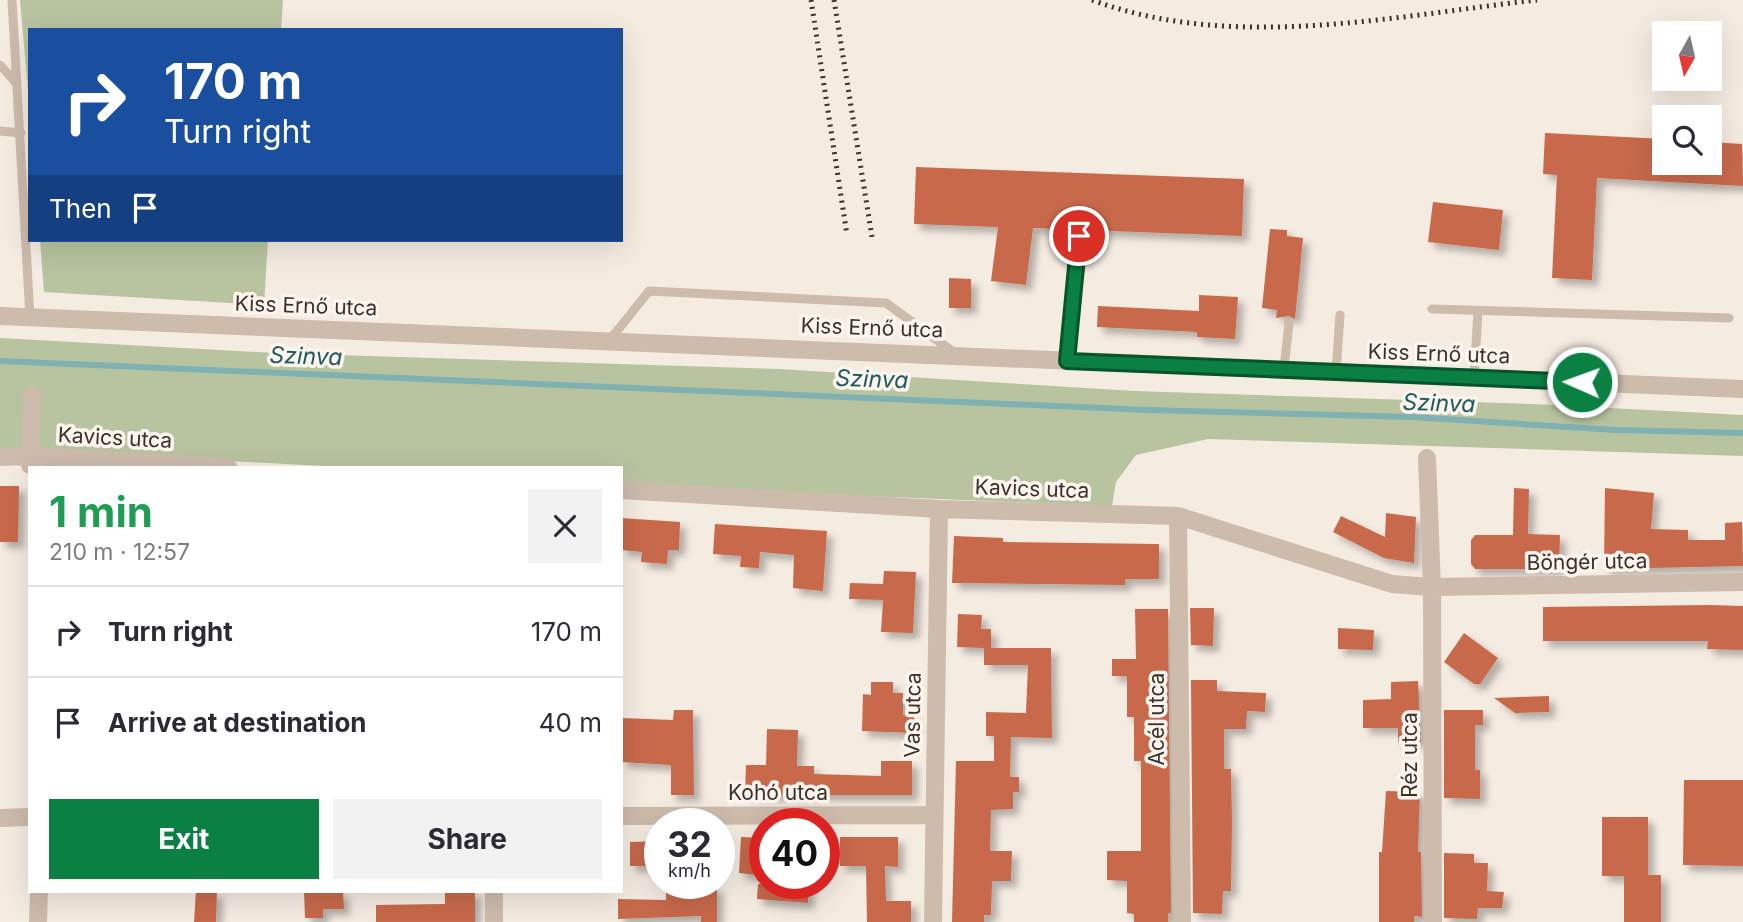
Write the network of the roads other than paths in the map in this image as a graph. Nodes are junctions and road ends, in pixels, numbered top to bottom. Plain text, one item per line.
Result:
1 (12, 0) edge
2 (0, 65) edge
3 (19, 86) junction
4 (0, 131) edge
5 (21, 133) junction
6 (1079, 236) dead end
7 (1432, 309) dead end
8 (1478, 310) junction
9 (1340, 315) dead end
10 (0, 316) edge
11 (30, 317) junction
12 (1729, 318) dead end
13 (1289, 323) dead end
14 (609, 341) junction
15 (958, 355) junction
16 (1067, 361) junction
17 (1284, 369) junction
18 (1336, 372) junction
19 (1474, 378) junction
20 (1743, 389) edge
21 (32, 395) dead end
22 (0, 457) edge
23 (1427, 458) dead end
24 (30, 461) edge
25 (195, 466) edge
26 (623, 490) edge
27 (939, 509) junction
28 (1178, 516) junction
29 (1743, 582) edge
30 (1432, 587) junction
31 (934, 815) junction
32 (623, 816) edge
33 (28, 817) edge
34 (0, 818) edge
35 (39, 893) edge
36 (494, 893) edge
37 (38, 922) edge
38 (494, 922) edge
39 (933, 922) edge
40 (1182, 922) edge
41 (1433, 922) edge

1 - 3 lane
2 - 3 lane
3 - 5 lane
4 - 5 lane
5 - 11 lane
6 - 16 lane
7 - 8 lane
8 - 12 lane
8 - 19 lane
9 - 18 lane
10 - 11 street, Kiss Ernő utca
11 - 14 street, Kiss Ernő utca
13 - 17 lane
14 - 15 street, Kiss Ernő utca
14 - 15 lane
15 - 16 street, Kiss Ernő utca
16 - 17 street, Kiss Ernő utca
17 - 18 street, Kiss Ernő utca
18 - 19 street, Kiss Ernő utca
19 - 20 street, Kiss Ernő utca
21 - 24 street
22 - 24 street, Kavics utca
23 - 30 street, Réz utca
24 - 25 street, Kavics utca
26 - 27 street, Kavics utca
27 - 28 street, Kavics utca
27 - 31 street, Vas utca
28 - 30 street, Kavics utca
28 - 40 street, Acél utca
29 - 30 street, Böngér utca
30 - 41 street, Réz utca
31 - 32 street, Kohó utca
31 - 39 street, Vas utca
33 - 34 street
35 - 37 street
36 - 38 street

